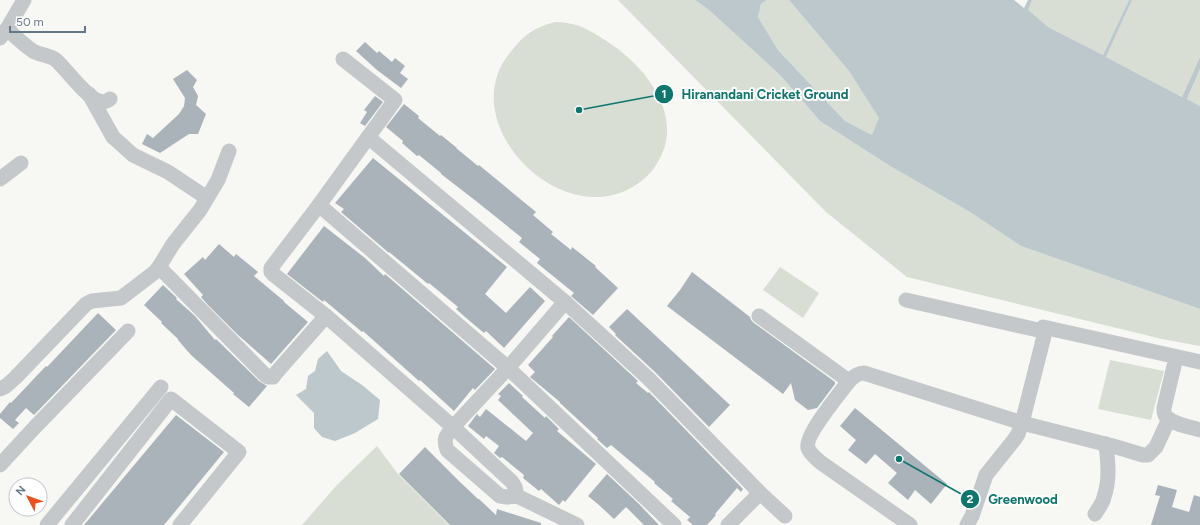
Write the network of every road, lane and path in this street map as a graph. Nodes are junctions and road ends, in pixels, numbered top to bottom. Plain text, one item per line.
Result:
1 (24, 0) edge
2 (3, 33) edge
3 (343, 59) dead end
4 (89, 94) junction
5 (110, 99) dead end
6 (368, 137) junction
7 (229, 151) dead end
8 (20, 163) dead end
9 (0, 179) edge
10 (208, 198) junction
11 (319, 205) junction
12 (159, 267) junction
13 (906, 300) dead end
14 (565, 302) junction
15 (326, 316) junction
16 (759, 316) dead end
17 (1043, 327) dead end
18 (128, 331) dead end
19 (1200, 362) edge
20 (1174, 366) dead end
21 (508, 368) junction
22 (7, 376) edge
23 (850, 381) junction
24 (161, 387) dead end
25 (0, 389) edge
26 (1169, 419) junction
27 (1022, 423) junction
28 (453, 427) junction
29 (1200, 430) edge
30 (1106, 444) junction
31 (0, 465) edge
32 (760, 493) junction
33 (517, 496) junction
34 (1095, 514) dead end
35 (785, 516) dead end
36 (47, 525) edge
37 (72, 525) edge
38 (180, 525) edge
39 (577, 525) edge
40 (674, 525) edge
41 (728, 525) edge
42 (910, 525) edge
43 (967, 525) edge

1 - 2 street
2 - 4 street
3 - 6 street
4 - 5 street
4 - 10 street
6 - 11 street
6 - 14 street
7 - 10 street
8 - 9 street
10 - 12 street
11 - 15 street
11 - 21 street
12 - 15 street
12 - 22 street
13 - 27 street
14 - 21 street
14 - 32 street
15 - 28 street
16 - 23 street
17 - 19 street
18 - 31 street
20 - 26 street
21 - 28 street
21 - 40 street
22 - 25 street
23 - 27 street
23 - 42 street
24 - 36 street
26 - 29 street
26 - 30 street
27 - 30 street
27 - 43 street
28 - 33 street
28 - 33 street
30 - 34 street
32 - 35 street
32 - 41 street
33 - 39 street
37 - 38 street

